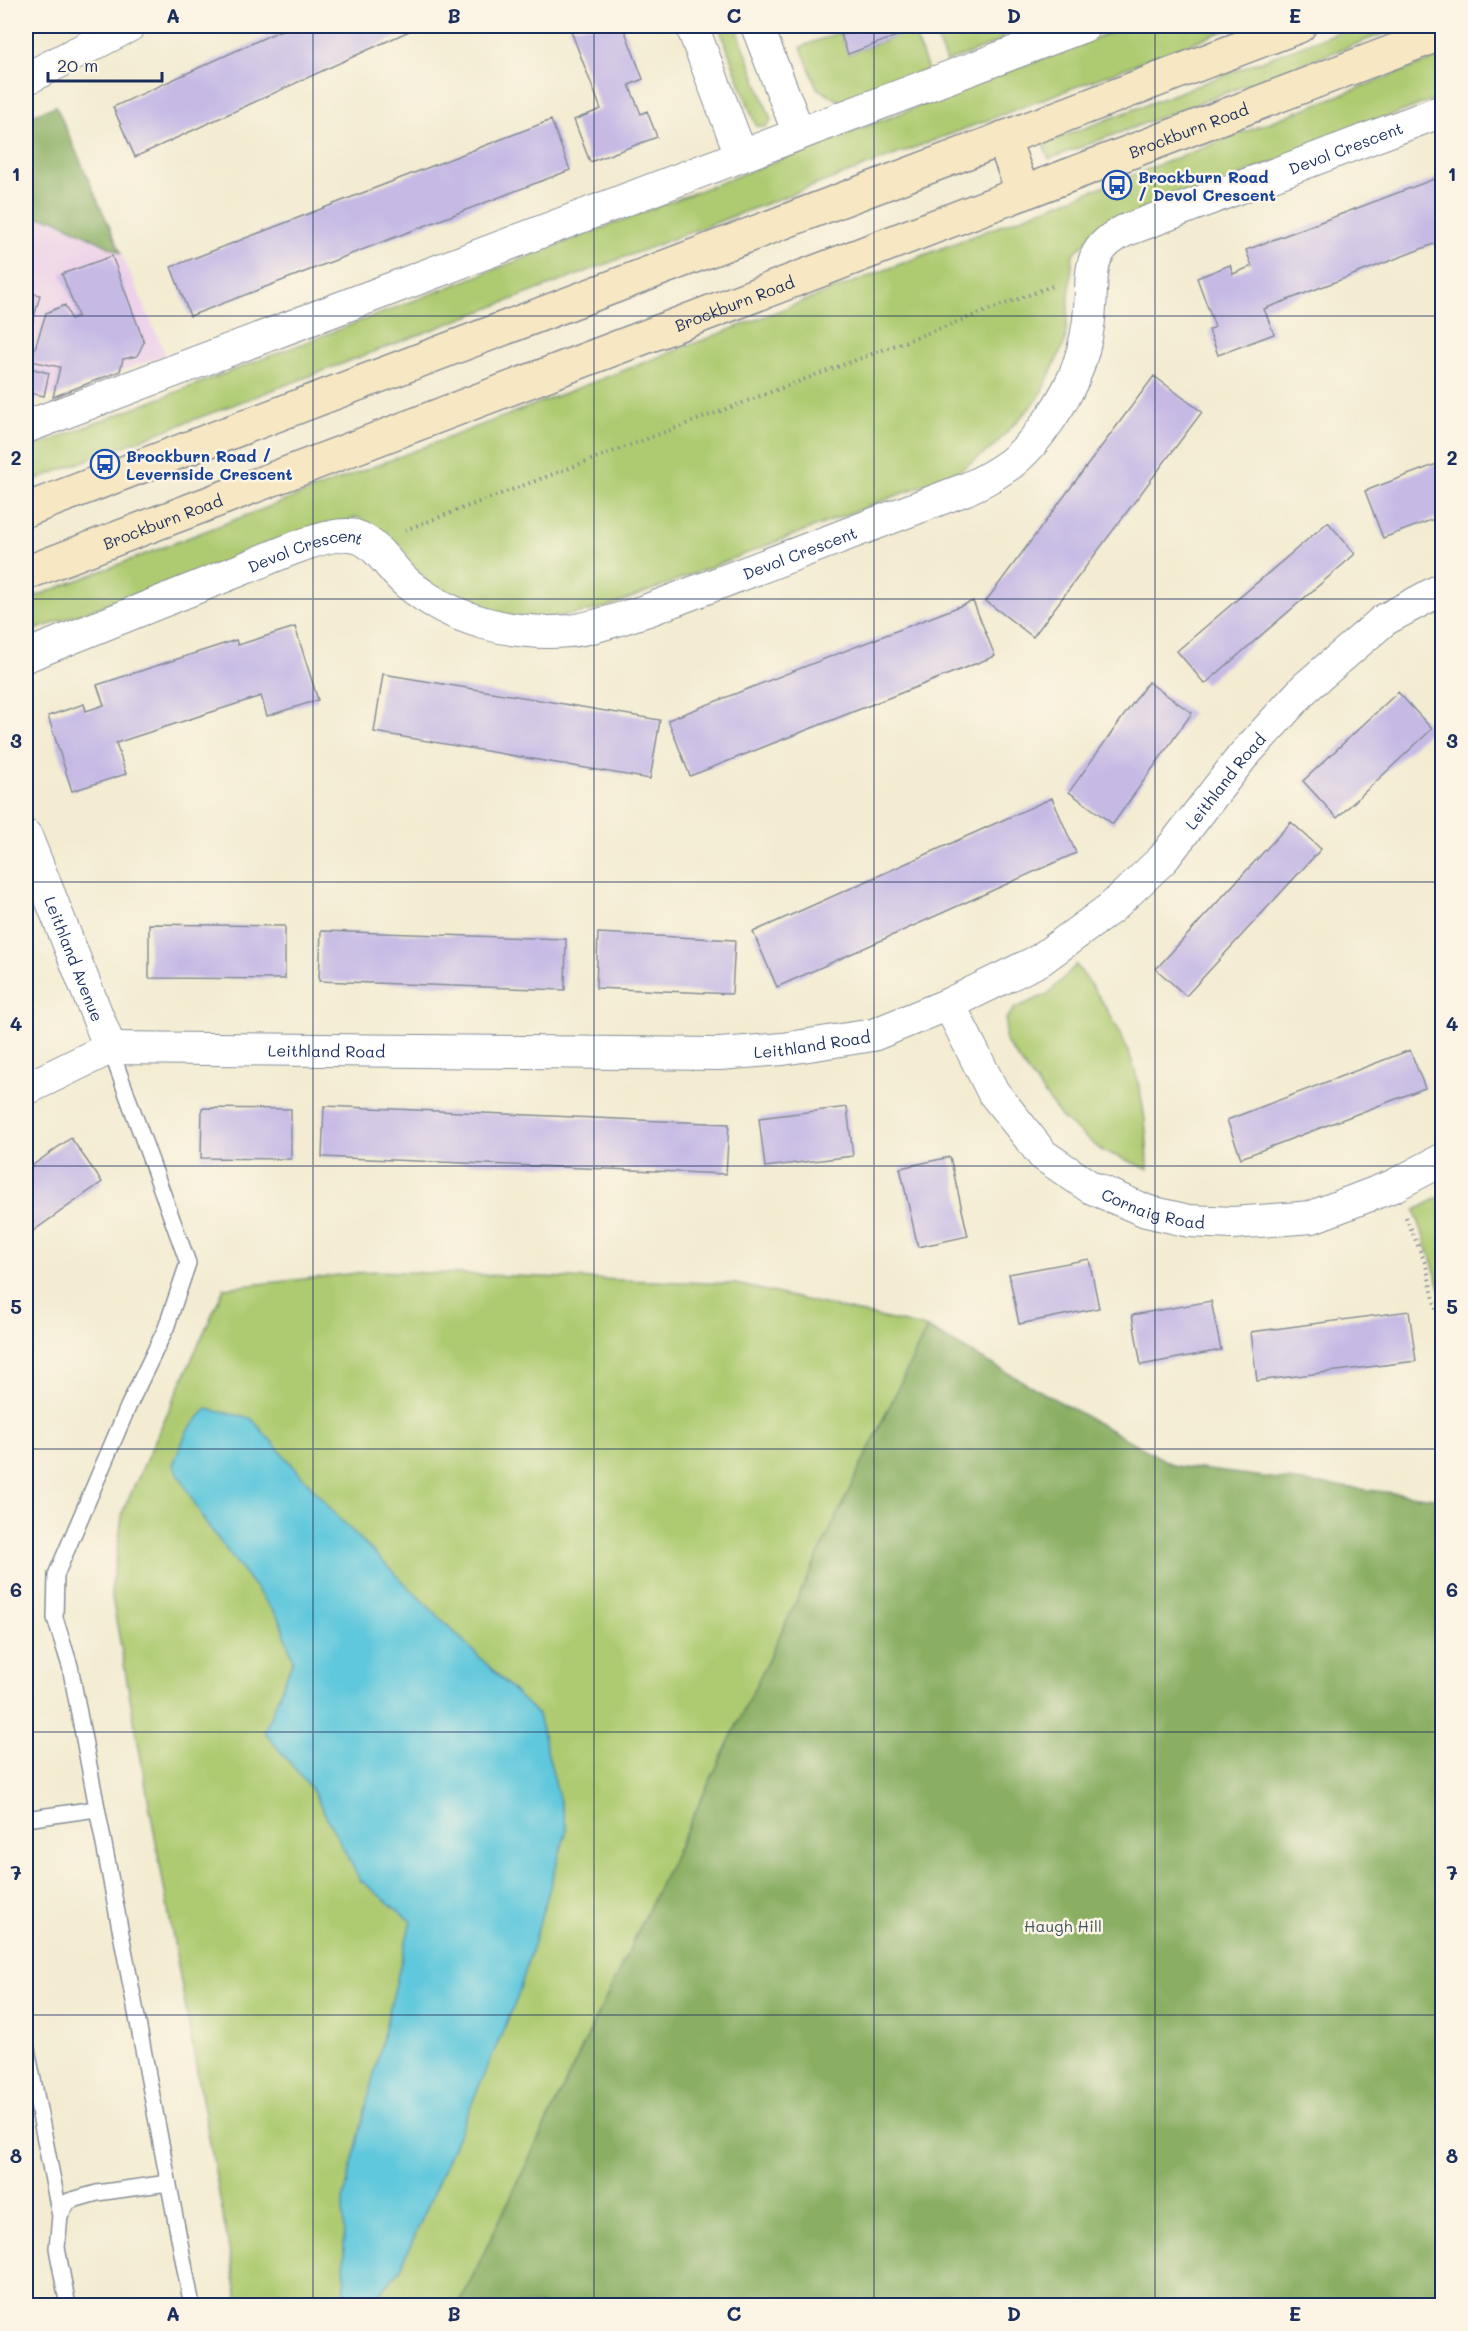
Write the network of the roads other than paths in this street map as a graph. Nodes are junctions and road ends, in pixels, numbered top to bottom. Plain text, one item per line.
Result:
1 (129, 26) edge
2 (692, 26) edge
3 (757, 26) edge
4 (1084, 26) edge
5 (1299, 26) edge
6 (1443, 33) edge
7 (26, 79) edge
8 (1443, 111) edge
9 (799, 134) junction
10 (1003, 138) junction
11 (741, 155) junction
12 (1023, 193) junction
13 (26, 427) edge
14 (26, 510) edge
15 (26, 573) edge
16 (1443, 589) edge
17 (26, 656) edge
18 (26, 836) edge
19 (949, 1004) junction
20 (110, 1048) junction
21 (26, 1089) edge
22 (1443, 1160) edge
23 (96, 1809) junction
24 (26, 1819) edge
25 (26, 2043) edge
26 (168, 2183) junction
27 (60, 2216) junction
28 (68, 2306) edge
29 (192, 2306) edge

1 - 7 street
2 - 11 street
3 - 9 street
4 - 9 street
5 - 10 street
6 - 12 street, Brockburn Road
8 - 17 street, Devol Crescent
9 - 11 street
10 - 12 street
10 - 14 street
11 - 13 street
12 - 15 street, Brockburn Road
16 - 19 street, Leithland Road
18 - 20 street, Leithland Avenue
19 - 20 street, Leithland Road
19 - 22 street, Cornaig Road
20 - 21 street, Leithland Road
20 - 23 lane
23 - 24 lane
23 - 26 lane
25 - 27 lane
26 - 27 lane
26 - 29 lane
27 - 28 lane

